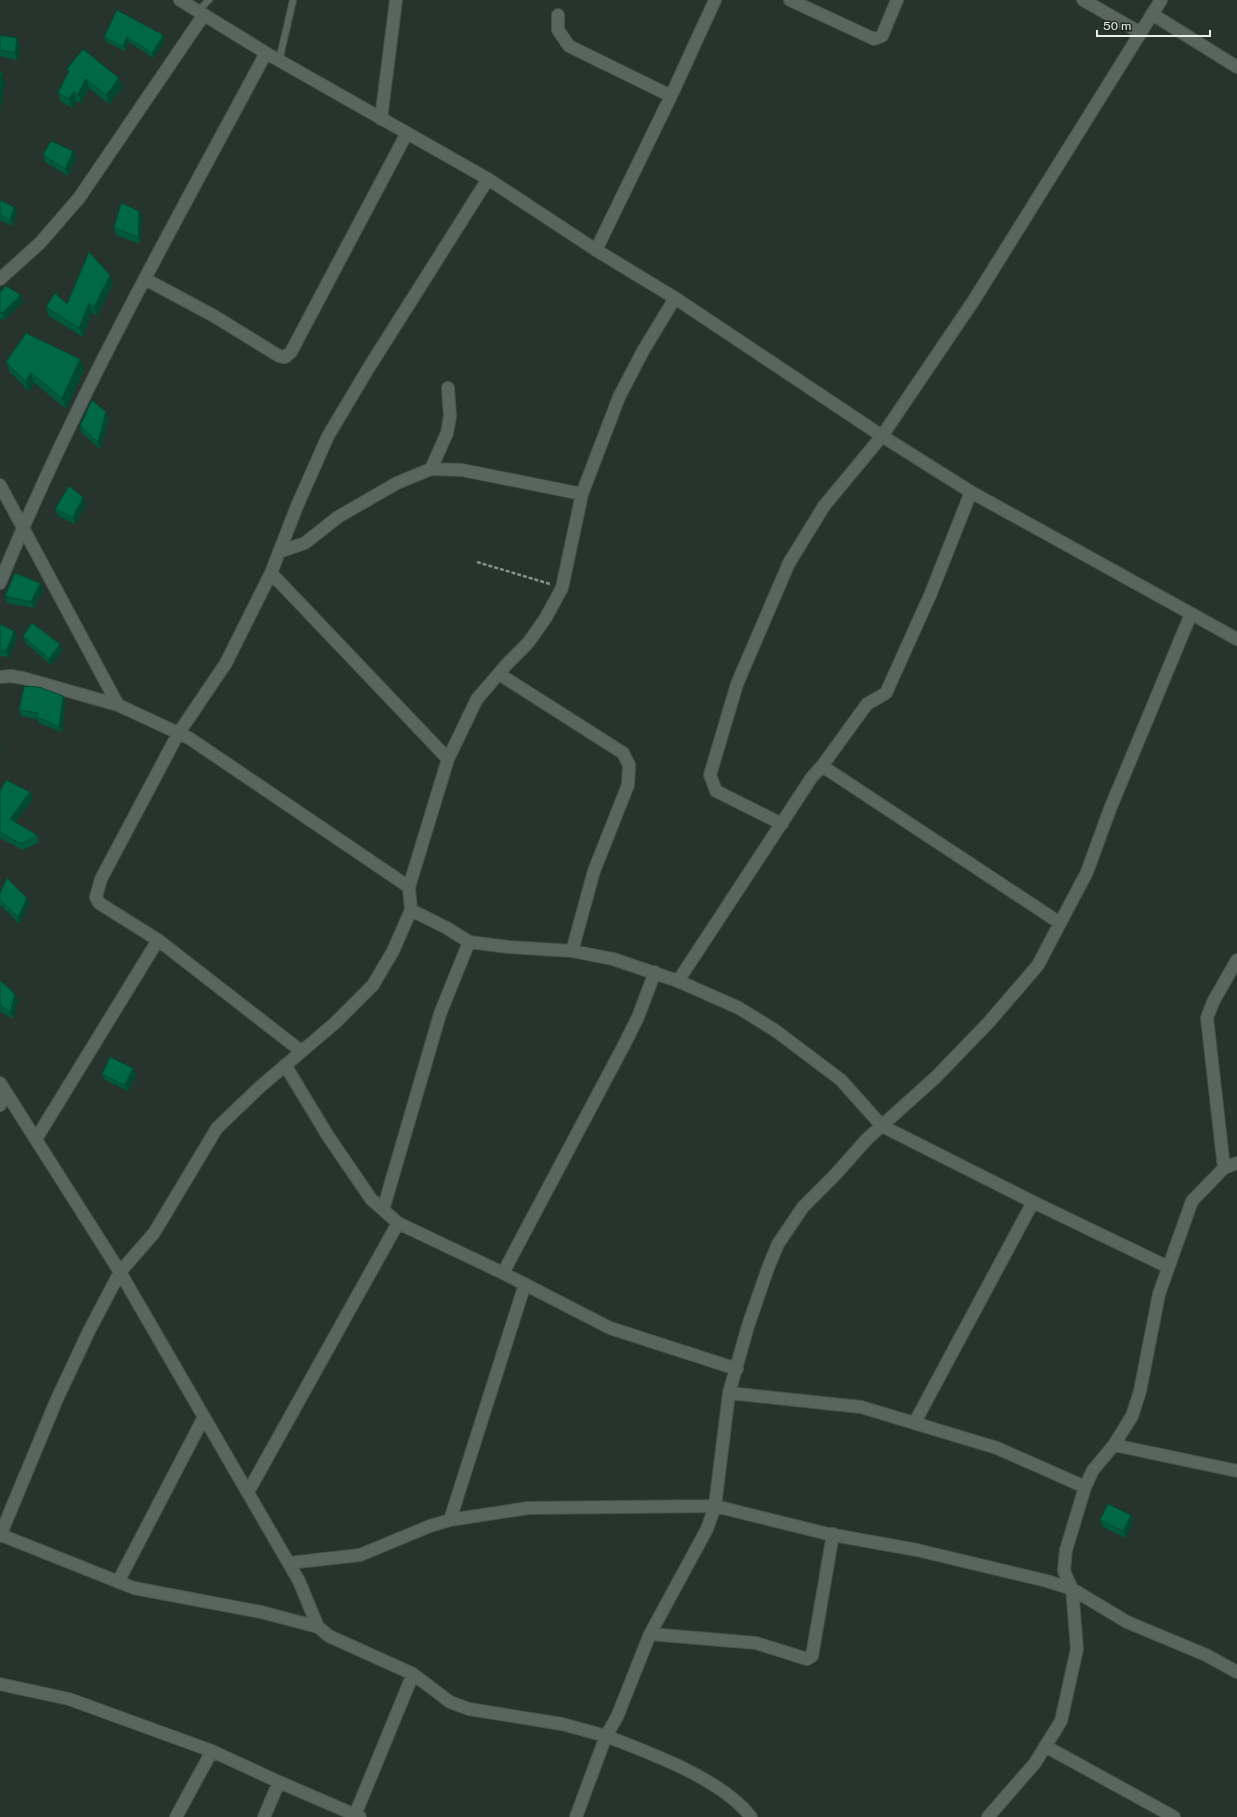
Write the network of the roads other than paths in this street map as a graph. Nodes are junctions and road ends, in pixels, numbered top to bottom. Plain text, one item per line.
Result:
1 (180, 0) edge
2 (209, 0) edge
3 (294, 0) edge
4 (396, 0) edge
5 (715, 0) edge
6 (790, 0) edge
7 (897, 0) edge
8 (1083, 0) edge
9 (1161, 0) edge
10 (200, 14) junction
11 (1152, 14) junction
12 (558, 15) dead end
13 (1141, 33) junction
14 (266, 53) junction
15 (279, 60) junction
16 (1237, 67) edge
17 (671, 96) junction
18 (381, 118) junction
19 (407, 133) junction
20 (488, 179) junction
21 (596, 250) junction
22 (0, 279) edge
23 (146, 279) junction
24 (675, 298) junction
25 (448, 388) dead end
26 (882, 436) junction
27 (431, 470) junction
28 (0, 485) edge
29 (971, 492) junction
30 (582, 494) junction
31 (23, 526) junction
32 (279, 552) junction
33 (271, 573) junction
34 (0, 583) edge
35 (1191, 614) junction
36 (1237, 639) edge
37 (498, 674) junction
38 (0, 677) edge
39 (118, 705) junction
40 (178, 734) junction
41 (448, 759) junction
42 (822, 766) junction
43 (782, 824) junction
44 (409, 888) junction
45 (411, 910) junction
46 (1060, 923) junction
47 (158, 940) junction
48 (469, 942) junction
49 (572, 951) junction
50 (1237, 960) edge
51 (655, 972) junction
52 (678, 981) junction
53 (300, 1051) junction
54 (285, 1065) junction
55 (3, 1087) edge
56 (0, 1105) edge
57 (882, 1126) junction
58 (36, 1139) junction
59 (1237, 1163) edge
60 (1224, 1168) junction
61 (1033, 1202) junction
62 (383, 1210) junction
63 (398, 1223) junction
64 (1168, 1267) junction
65 (120, 1272) junction
66 (503, 1273) junction
67 (525, 1284) junction
68 (737, 1369) junction
69 (729, 1393) junction
70 (204, 1417) junction
71 (915, 1422) junction
72 (1114, 1445) junction
73 (1237, 1471) edge
74 (1085, 1486) junction
75 (248, 1492) junction
76 (715, 1506) junction
77 (450, 1520) junction
78 (834, 1534) junction
79 (0, 1535) edge
80 (289, 1563) junction
81 (118, 1582) junction
82 (1072, 1589) junction
83 (318, 1627) junction
84 (650, 1634) junction
85 (1237, 1672) edge
86 (413, 1674) junction
87 (0, 1684) edge
88 (606, 1736) junction
89 (1045, 1746) junction
90 (212, 1751) junction
91 (279, 1782) junction
92 (358, 1816) edge
93 (176, 1817) edge
94 (264, 1817) edge
95 (576, 1817) edge
96 (751, 1817) edge
97 (988, 1817) edge
98 (1174, 1817) edge

1 - 10 street
2 - 10 lane
3 - 15 lane
4 - 18 street
5 - 17 street
6 - 7 street
8 - 13 street
9 - 11 street
10 - 14 street
10 - 22 street
11 - 13 street
11 - 16 street
12 - 17 street
13 - 26 street
14 - 15 street
14 - 23 street
15 - 18 street
17 - 21 street
18 - 19 street
19 - 20 street
19 - 23 street
20 - 21 street
20 - 32 street
21 - 24 street
23 - 31 street
24 - 26 street
24 - 30 street
25 - 27 street
26 - 29 street
26 - 43 street
27 - 30 street
27 - 32 street
28 - 31 street
29 - 35 street
29 - 42 street
30 - 37 street
31 - 34 street
31 - 39 street
32 - 33 street
33 - 40 street
33 - 41 street
35 - 36 street
35 - 46 street
37 - 41 street
37 - 49 street
38 - 39 street
39 - 40 street
40 - 44 street
40 - 47 street
41 - 44 street
42 - 43 street
42 - 46 street
43 - 52 street
44 - 45 street
45 - 48 street
45 - 53 street
46 - 57 street
47 - 53 street
47 - 58 street
48 - 49 street
48 - 62 street
49 - 51 street
50 - 60 street
51 - 52 street
51 - 66 street
52 - 57 street
53 - 54 street
54 - 62 street
54 - 65 street
55 - 56 street
55 - 58 street
57 - 61 street
57 - 68 street
58 - 65 street
59 - 60 street
60 - 64 street
61 - 64 street
61 - 71 street
62 - 63 street
63 - 66 street
63 - 75 street
64 - 72 street
65 - 70 street
65 - 79 street
66 - 67 street
67 - 68 street
67 - 77 street
68 - 69 street
69 - 71 street
69 - 76 street
70 - 75 street
70 - 81 street
71 - 74 street
72 - 73 street
72 - 74 street
74 - 82 street
75 - 80 street
76 - 77 street
76 - 78 street
76 - 84 street
77 - 80 street
78 - 82 street
78 - 84 street
79 - 81 street
80 - 83 street
81 - 83 street
82 - 85 street
82 - 89 street
83 - 86 street
84 - 88 street
86 - 88 street
86 - 92 street
87 - 90 street
88 - 95 street
88 - 96 street
89 - 97 street
89 - 98 street
90 - 91 street
90 - 93 street
91 - 92 street
91 - 94 street

